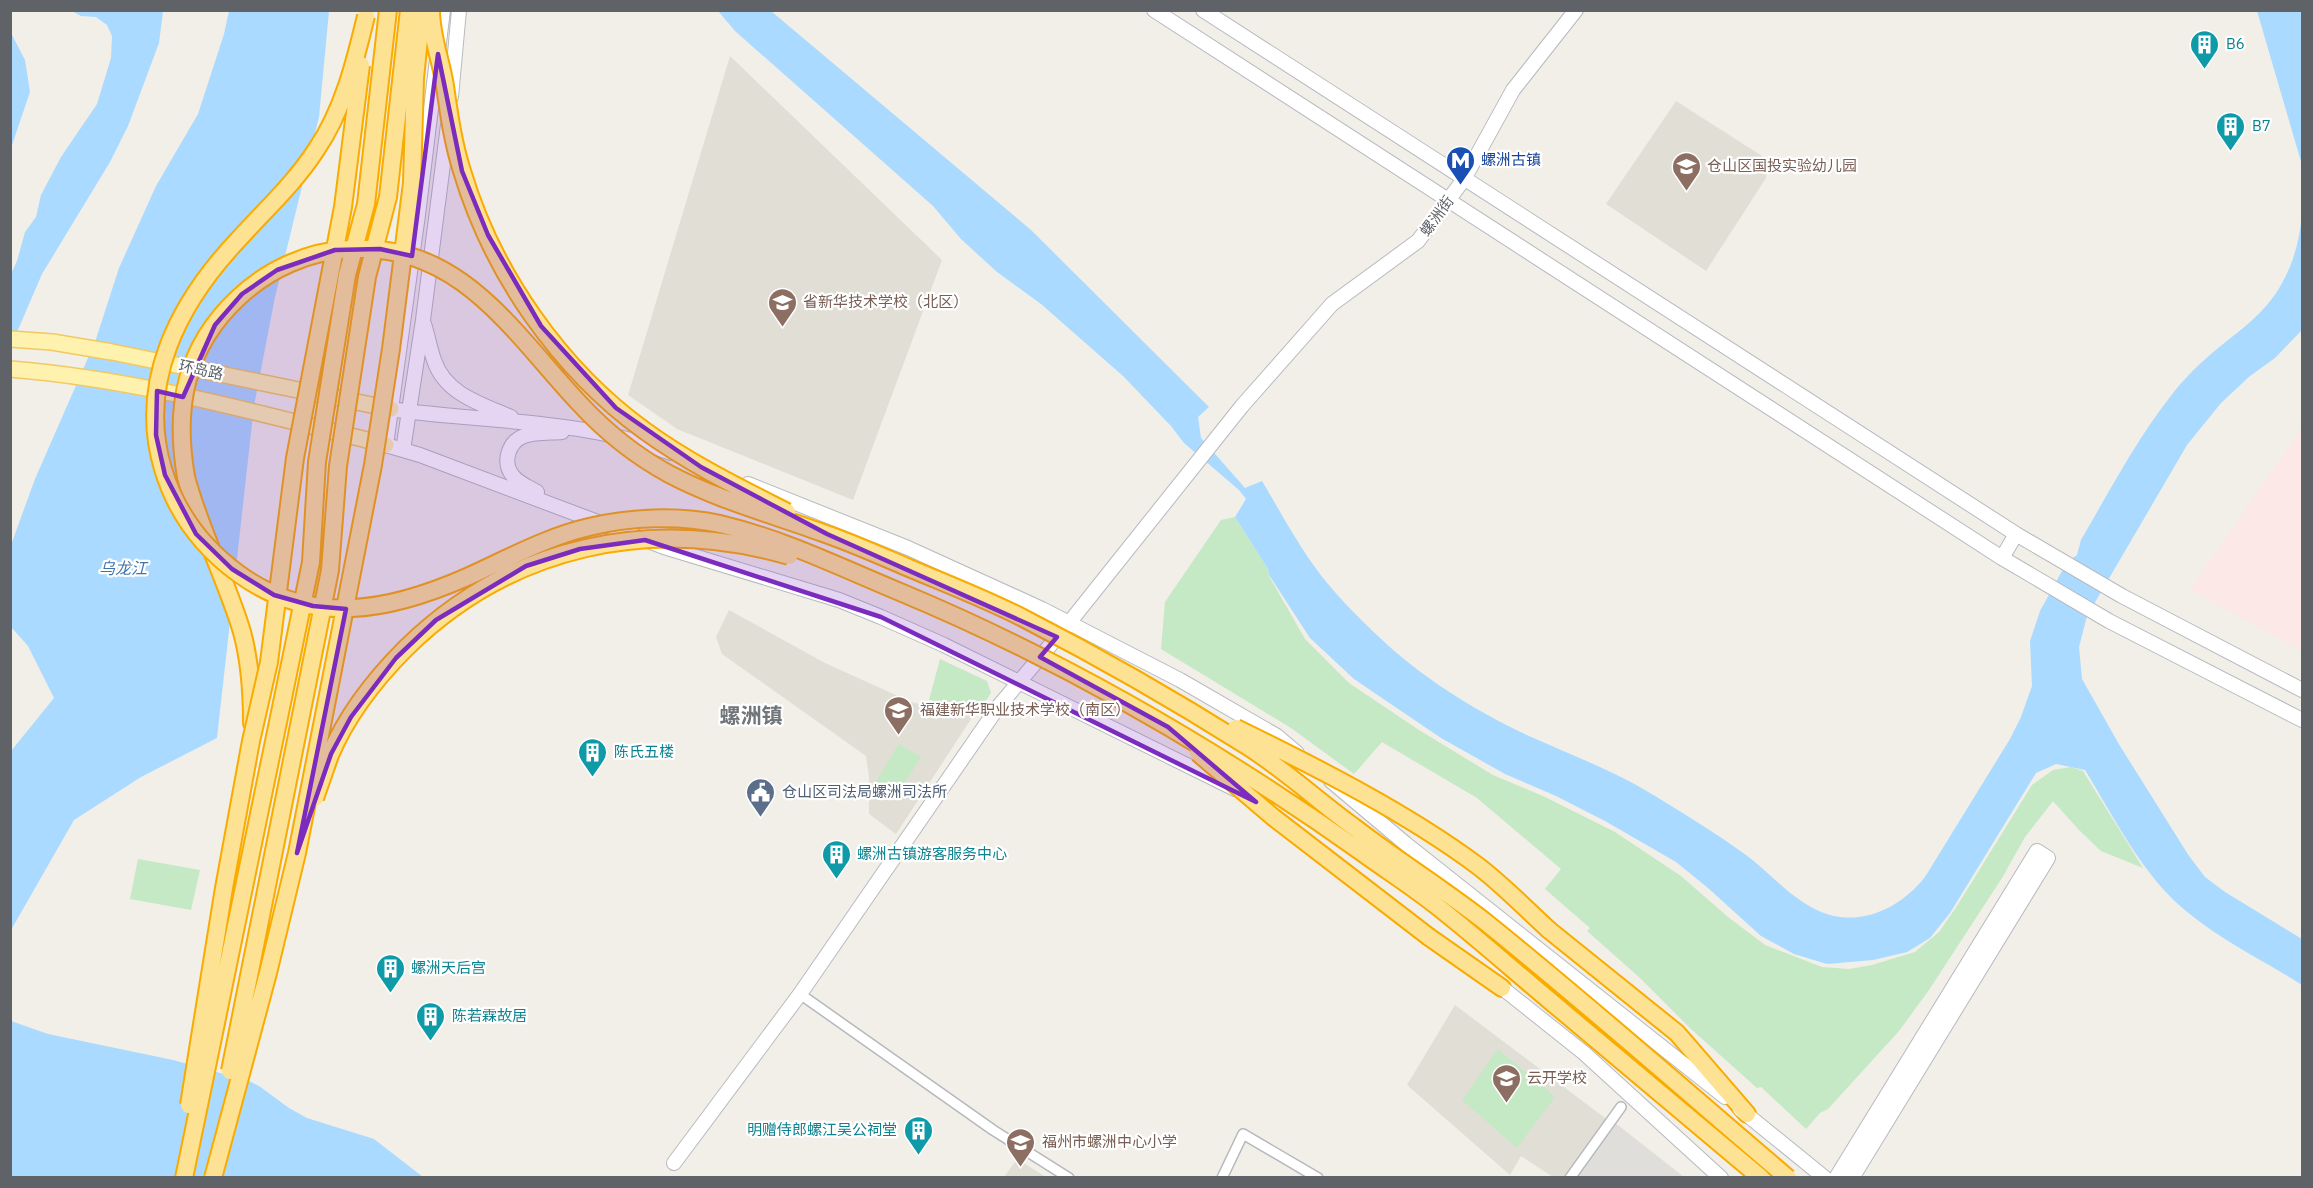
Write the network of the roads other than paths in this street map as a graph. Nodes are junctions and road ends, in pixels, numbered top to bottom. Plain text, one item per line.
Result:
1 (388, 10) edge
2 (409, 10) edge
3 (422, 10) edge
4 (431, 10) edge
5 (443, 10) edge
6 (459, 10) edge
7 (1154, 10) edge
8 (1203, 10) edge
9 (1576, 10) edge
10 (366, 13) edge
11 (1464, 179) junction
12 (1448, 201) junction
13 (423, 320) junction
14 (10, 339) edge
15 (10, 369) edge
16 (391, 409) junction
17 (409, 412) junction
18 (521, 421) junction
19 (585, 429) junction
20 (386, 445) junction
21 (403, 450) junction
22 (585, 517) junction
23 (827, 534) junction
24 (2016, 534) junction
25 (2002, 558) junction
26 (888, 587) junction
27 (1069, 623) junction
28 (1018, 683) junction
29 (2302, 690) edge
30 (1175, 703) junction
31 (2302, 720) edge
32 (1168, 727) junction
33 (251, 741) junction
34 (297, 853) junction
35 (1502, 988) junction
36 (800, 994) junction
37 (1621, 1107) dead end
38 (1747, 1114) junction
39 (674, 1163) dead end
40 (179, 1178) edge
41 (184, 1178) edge
42 (211, 1178) edge
43 (1069, 1178) edge
44 (1222, 1178) edge
45 (1318, 1178) edge
46 (1570, 1178) edge
47 (1721, 1178) edge
48 (1761, 1178) edge
49 (1788, 1178) edge
50 (1825, 1178) edge
51 (1836, 1178) edge
52 (1852, 1178) edge

1 - 41 highway, bridge
2 - 42 highway, bridge
3 - 34 highway, bridge
4 - 23 highway, bridge
5 - 16 street
6 - 13 street
7 - 12 street
8 - 11 street
9 - 11 street, 螺洲街
10 - 26 highway, bridge
10 - 33 highway, bridge
11 - 12 street, 螺洲街
11 - 24 street
12 - 25 street
12 - 27 street, 螺洲街
13 - 17 street
13 - 18 street
14 - 16 main road, 环岛路, bridge
15 - 20 main road, 环岛路, bridge
16 - 17 street
16 - 20 street
17 - 18 street
17 - 21 street
18 - 19 street
19 - 22 street
19 - 27 street
20 - 21 street
21 - 22 street
22 - 28 street
23 - 30 highway, bridge
23 - 33 highway, bridge
24 - 25 street
24 - 29 street
25 - 31 street
26 - 32 highway, bridge
26 - 34 highway, bridge
27 - 28 street, 螺洲街
27 - 38 street
28 - 35 street
28 - 36 street, 螺洲街
30 - 38 highway, bridge
30 - 49 highway, bridge
32 - 35 highway, bridge
32 - 48 highway, bridge
33 - 40 highway, bridge
34 - 42 highway, bridge
35 - 47 street
36 - 39 street, 螺洲街
36 - 43 street
37 - 46 street
38 - 50 street
44 - 45 street
51 - 52 street

